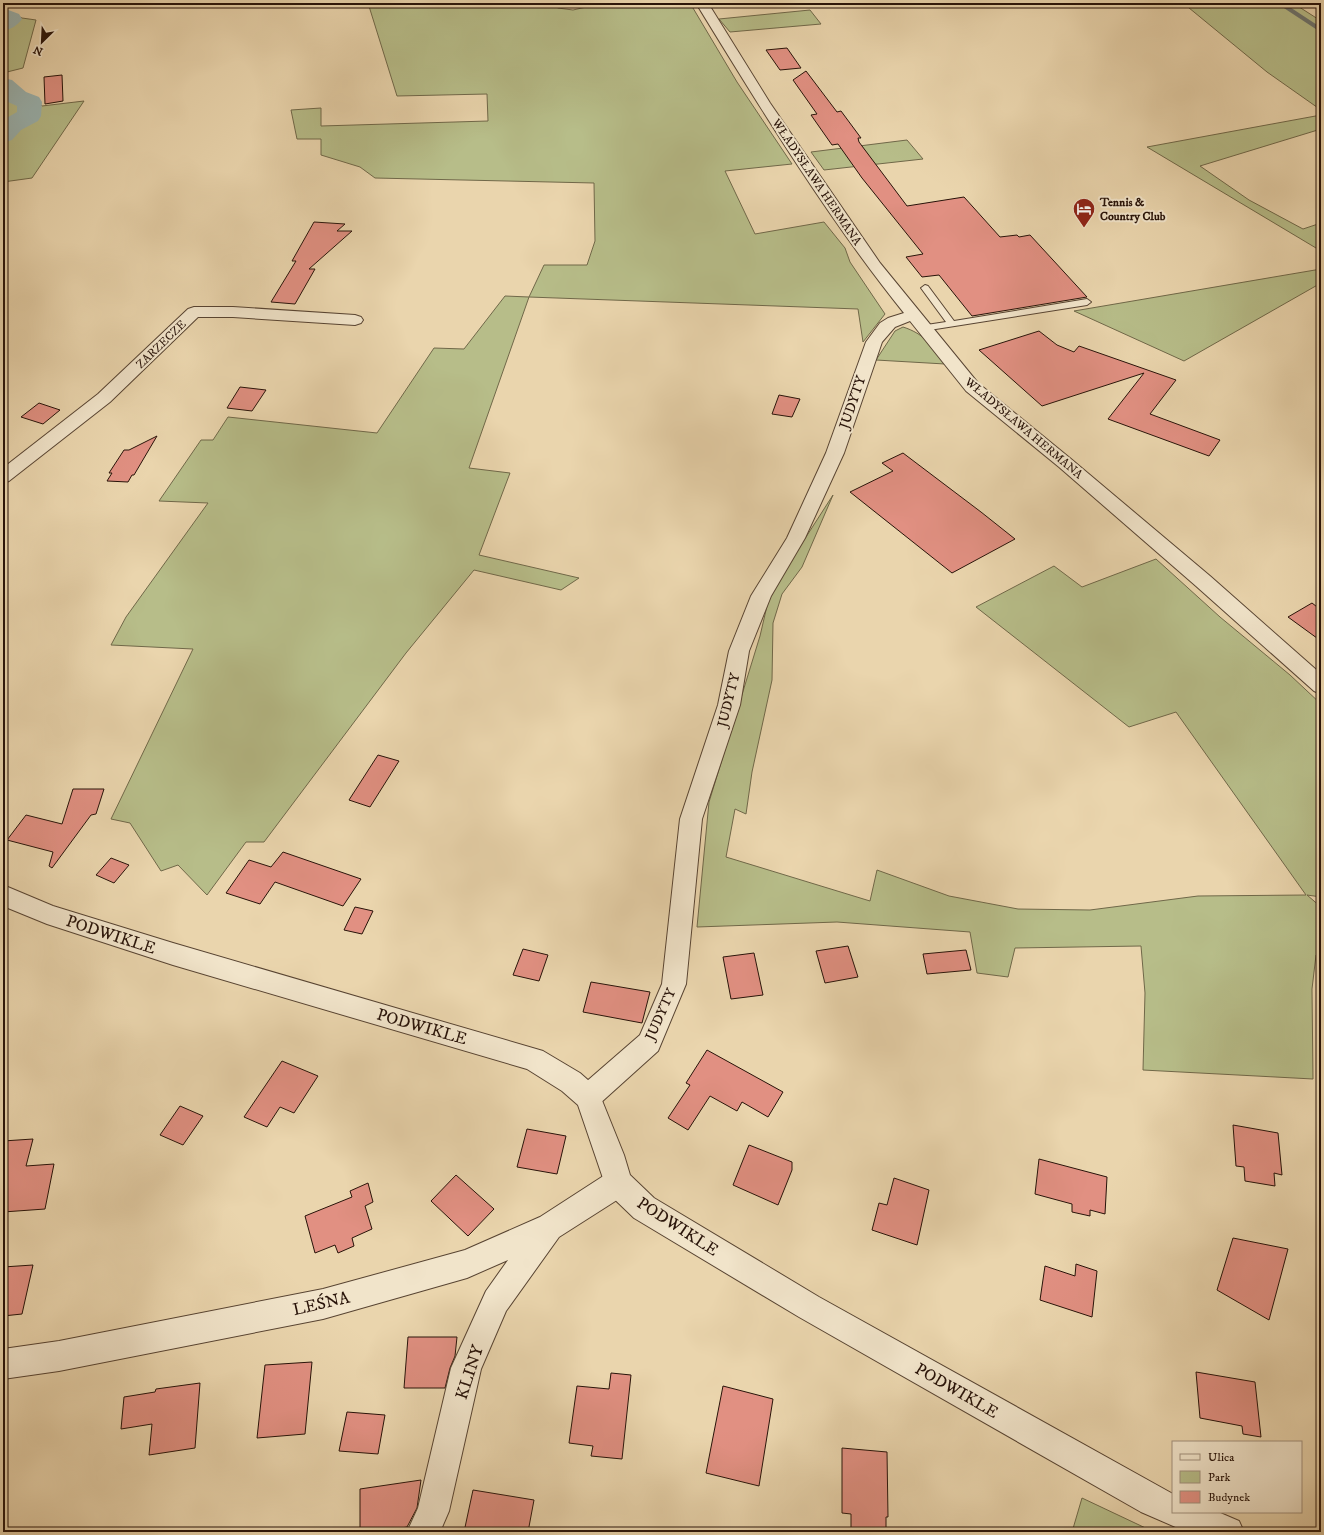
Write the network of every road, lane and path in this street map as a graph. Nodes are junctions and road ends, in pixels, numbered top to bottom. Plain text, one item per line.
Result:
1 (702, 3) edge
2 (925, 288) dead end
3 (1087, 302) dead end
4 (355, 320) dead end
5 (917, 322) junction
6 (951, 323) junction
7 (3, 477) edge
8 (1321, 686) edge
9 (3, 895) edge
10 (588, 1098) junction
11 (618, 1183) junction
12 (550, 1227) junction
13 (3, 1364) edge
14 (1172, 1510) edge
15 (1180, 1513) edge
16 (423, 1532) edge
17 (1228, 1532) edge

1 - 5 street, WŁADYSŁAWA HERMANA
2 - 6 lane
3 - 6 lane
4 - 7 street, ZARZECZE
5 - 6 lane
5 - 8 street, WŁADYSŁAWA HERMANA
5 - 10 street, JUDYTY
9 - 10 street, PODWIKLE
10 - 11 street, PODWIKLE
11 - 12 street, LEŚNA
11 - 14 street, PODWIKLE
12 - 13 street, LEŚNA
12 - 16 street, KLINY
15 - 17 street

